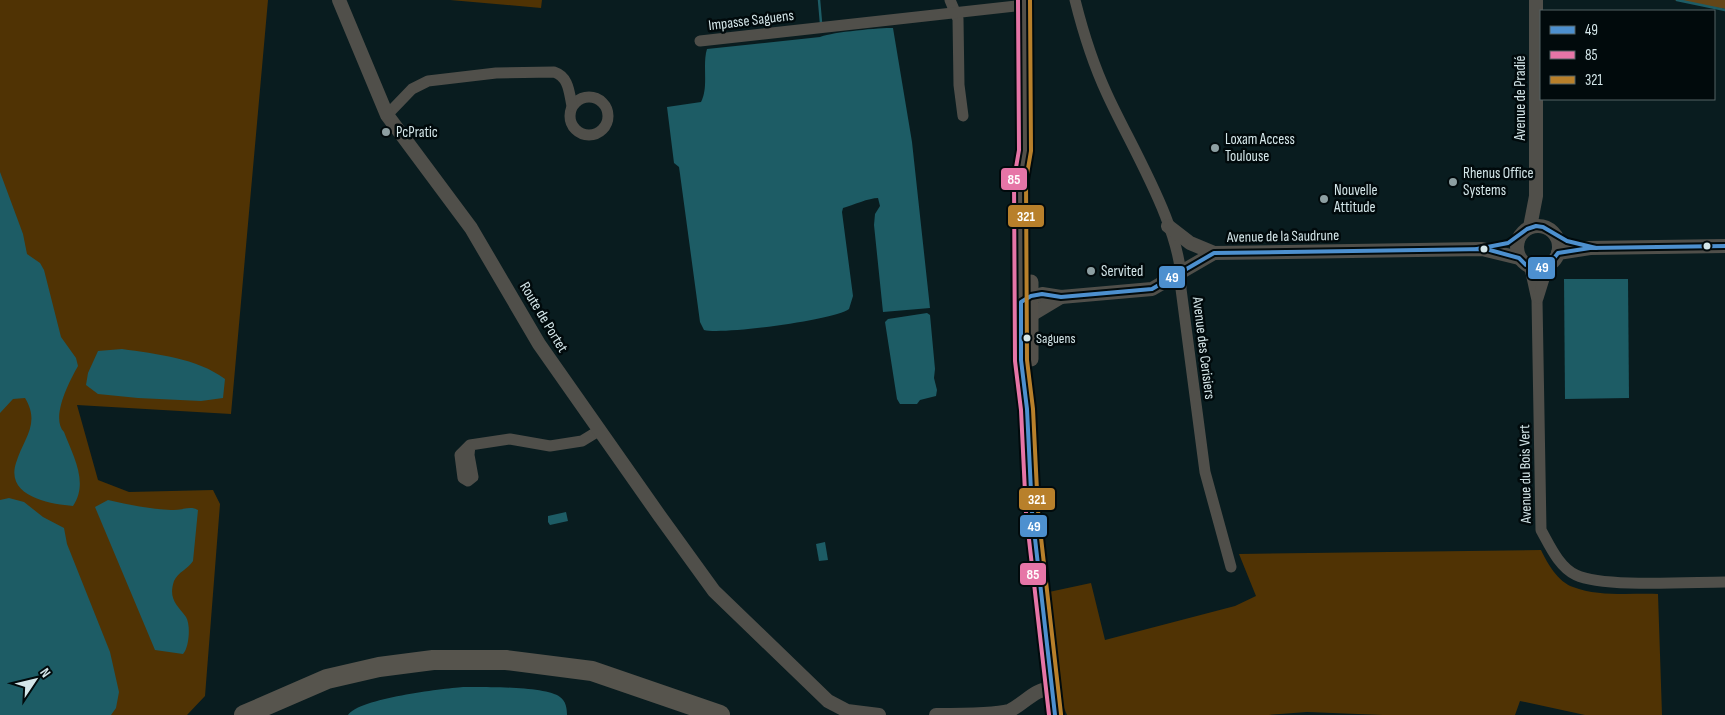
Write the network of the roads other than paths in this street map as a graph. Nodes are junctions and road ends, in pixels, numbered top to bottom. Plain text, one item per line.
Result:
1 (338, 0) edge
2 (950, 0) edge
3 (1075, 0) edge
4 (1536, 0) edge
5 (1024, 3) edge
6 (954, 11) junction
7 (700, 41) dead end
8 (572, 106) dead end
9 (387, 115) junction
10 (963, 116) dead end
11 (1536, 196) junction
12 (1168, 226) junction
13 (1530, 227) junction
14 (1552, 232) junction
15 (1518, 237) junction
16 (1725, 246) edge
17 (1590, 248) junction
18 (1486, 250) junction
19 (1214, 253) junction
20 (1558, 253) junction
21 (1519, 258) junction
22 (1548, 266) junction
23 (1530, 268) junction
24 (1182, 271) junction
25 (1031, 299) junction
26 (1537, 300) junction
27 (600, 430) junction
28 (470, 445) dead end
29 (1231, 567) dead end
30 (1725, 582) edge
31 (1053, 688) junction
32 (1055, 710) edge
33 (244, 715) edge
34 (720, 715) edge
35 (879, 715) edge
36 (936, 715) edge

1 - 9 street, Route de Portet
2 - 6 street
3 - 12 street, Avenue des Cerisiers
4 - 11 street, Avenue de Pradié
5 - 6 street, Impasse Saguens
5 - 25 main road
6 - 7 street, Impasse Saguens
6 - 10 street
8 - 9 street
9 - 27 street, Route de Portet
11 - 13 street, Avenue de Pradié
11 - 14 street, Avenue de Pradié
12 - 19 street
12 - 24 street, Avenue des Cerisiers
13 - 14 street
13 - 15 street
14 - 17 street
14 - 20 street
15 - 18 street, Avenue de la Saudrune
15 - 21 street
16 - 17 street
17 - 20 street
18 - 19 street, Avenue de la Saudrune
18 - 21 street, Avenue de la Saudrune
19 - 24 street, Avenue de la Saudrune
20 - 22 street
21 - 23 street
22 - 23 street
22 - 26 street, Avenue du Bois Vert
23 - 26 street, Avenue du Bois Vert
24 - 25 street, Avenue de la Saudrune
24 - 29 street, Avenue des Cerisiers
25 - 31 main road
26 - 30 street, Avenue du Bois Vert
27 - 28 street
27 - 35 street, Route de Portet
31 - 32 main road
31 - 36 street
33 - 34 highway

